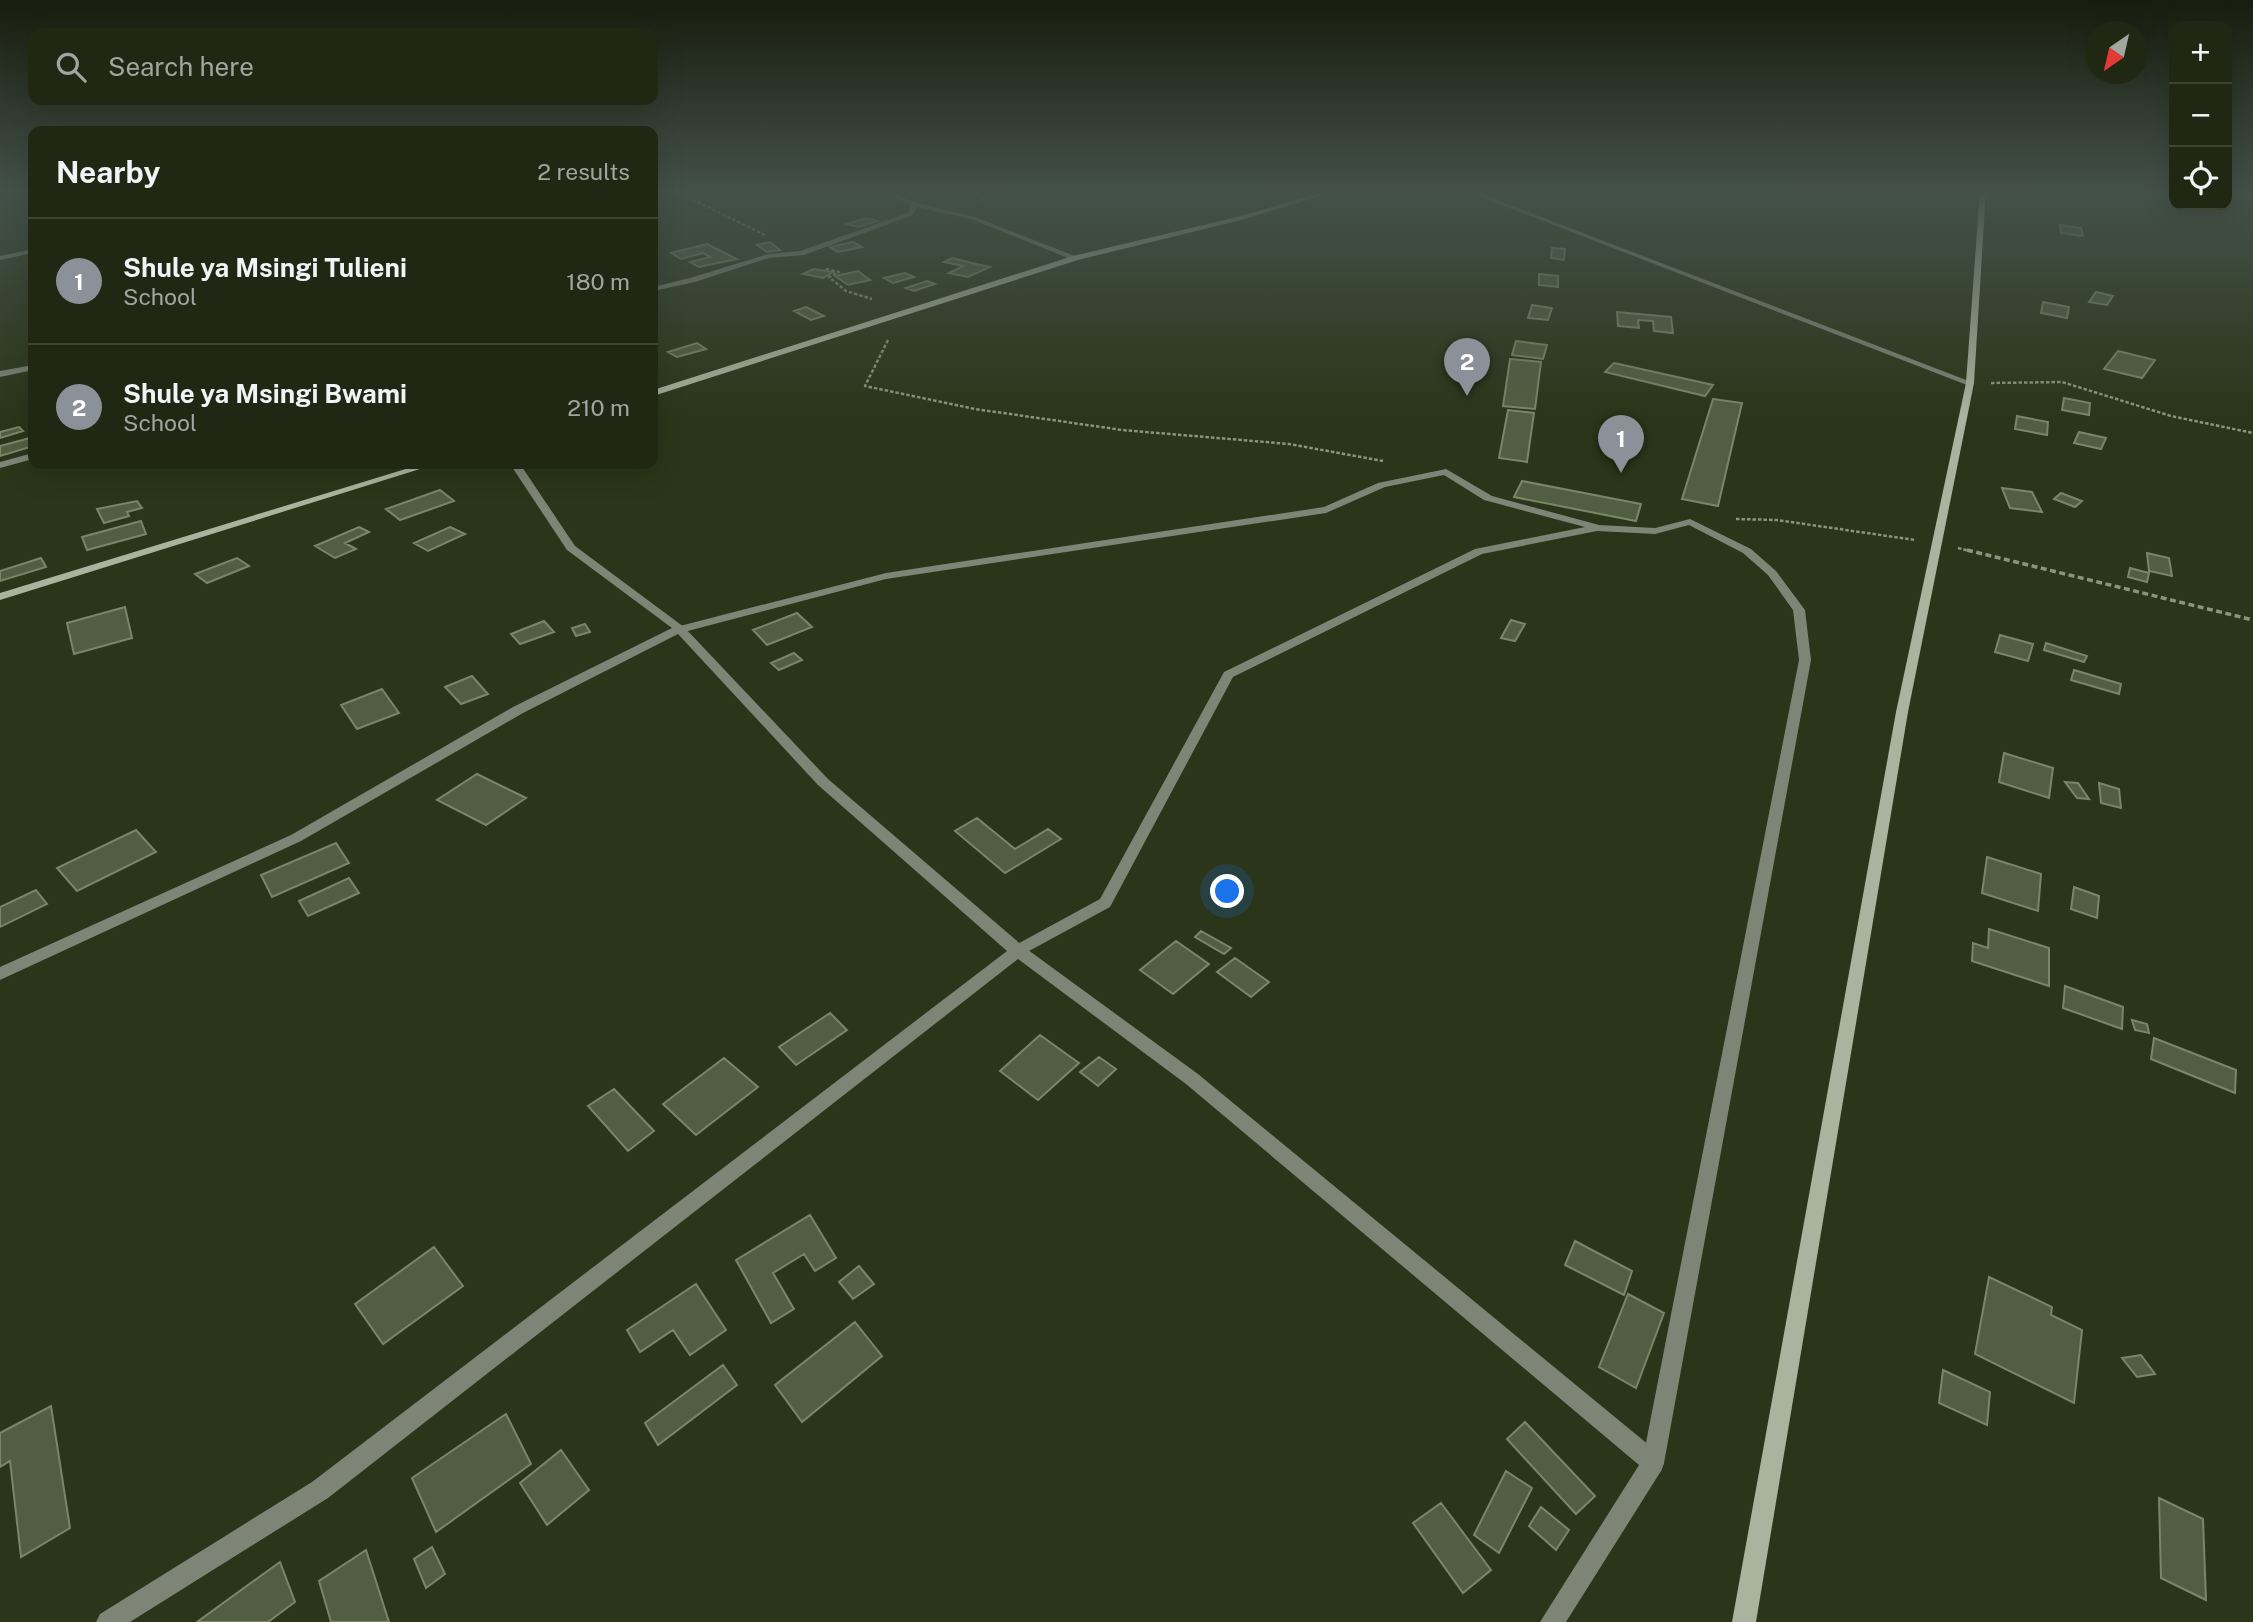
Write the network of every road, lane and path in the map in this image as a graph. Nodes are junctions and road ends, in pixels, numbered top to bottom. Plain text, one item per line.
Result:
1 (737, 266) edge
2 (826, 266) edge
3 (1052, 266) edge
4 (1664, 266) edge
5 (1978, 266) edge
6 (658, 288) edge
7 (889, 318) junction
8 (28, 369) edge
9 (0, 374) edge
10 (1970, 383) junction
11 (658, 391) edge
12 (2253, 433) edge
13 (28, 457) edge
14 (1393, 463) dead end
15 (0, 465) edge
16 (415, 469) edge
17 (518, 469) edge
18 (1690, 522) junction
19 (1599, 528) junction
20 (1935, 543) junction
21 (0, 597) edge
22 (2253, 620) edge
23 (680, 629) junction
24 (1018, 951) junction
25 (0, 974) edge
26 (1653, 1463) junction
27 (108, 1622) edge
28 (1552, 1622) edge
29 (1744, 1622) edge

1 - 6 street
2 - 7 path
3 - 7 main road
4 - 10 street
5 - 10 main road
7 - 11 main road
7 - 14 path
8 - 9 street
10 - 12 path
10 - 20 main road
13 - 15 street
16 - 21 main road
17 - 23 street
18 - 19 street
18 - 20 path
18 - 26 street
19 - 23 street
19 - 24 street
20 - 22 path
20 - 29 main road
23 - 24 street
23 - 25 street
24 - 26 street
24 - 27 street
26 - 28 street

